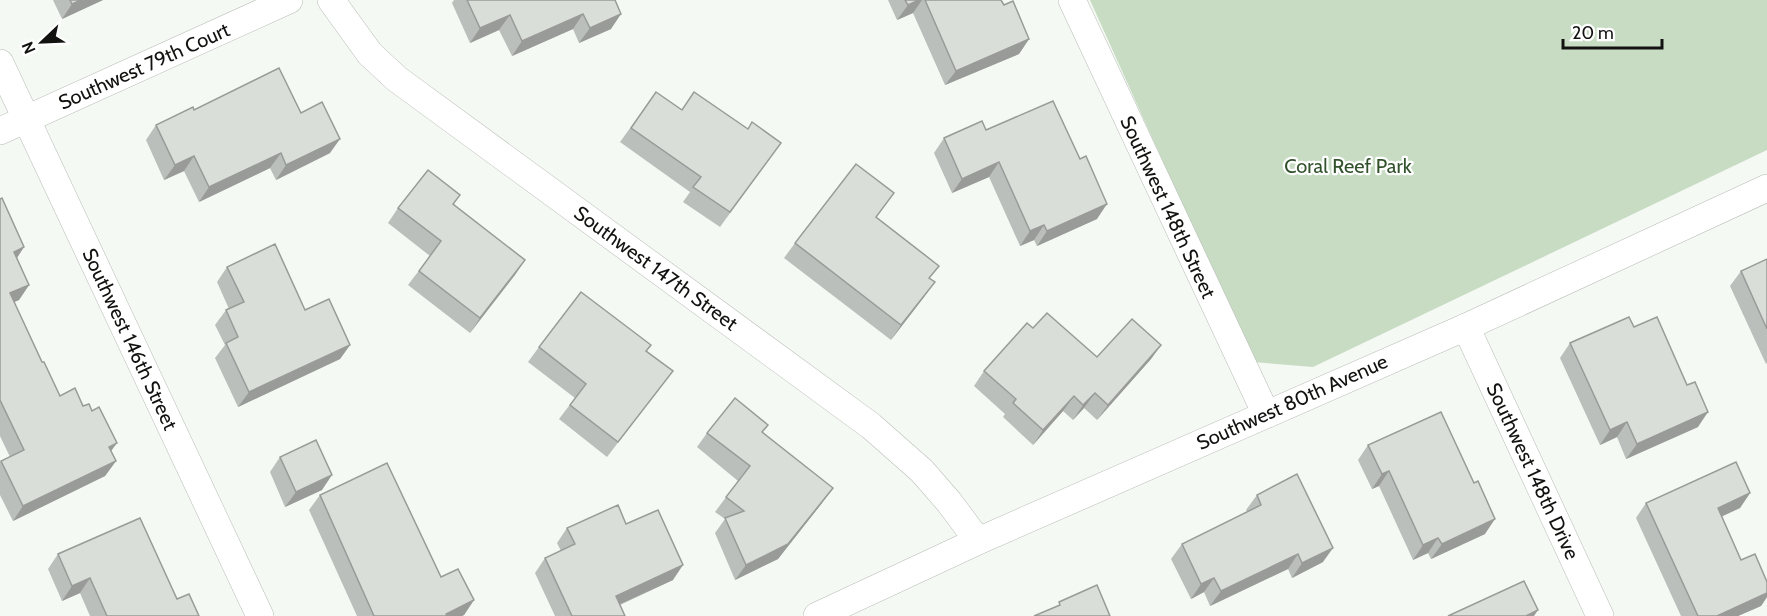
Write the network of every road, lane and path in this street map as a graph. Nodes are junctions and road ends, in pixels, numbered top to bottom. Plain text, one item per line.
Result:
1 (289, 0) edge
2 (331, 0) edge
3 (1072, 0) edge
4 (0, 63) edge
5 (26, 119) junction
6 (0, 131) edge
7 (1767, 188) edge
8 (1466, 327) junction
9 (1266, 414) junction
10 (978, 540) junction
11 (260, 616) edge
12 (818, 616) edge
13 (1600, 616) edge

1 - 5 street, Southwest 79th Court
2 - 10 street, Southwest 147th Street
3 - 9 street, Southwest 148th Street
4 - 5 street, Southwest 146th Street
5 - 6 street, Southwest 79th Court
5 - 11 street, Southwest 146th Street
7 - 8 street, Southwest 80th Avenue
8 - 9 street, Southwest 80th Avenue
8 - 13 street, Southwest 148th Drive
9 - 10 street, Southwest 80th Avenue
10 - 12 street, Southwest 80th Avenue

